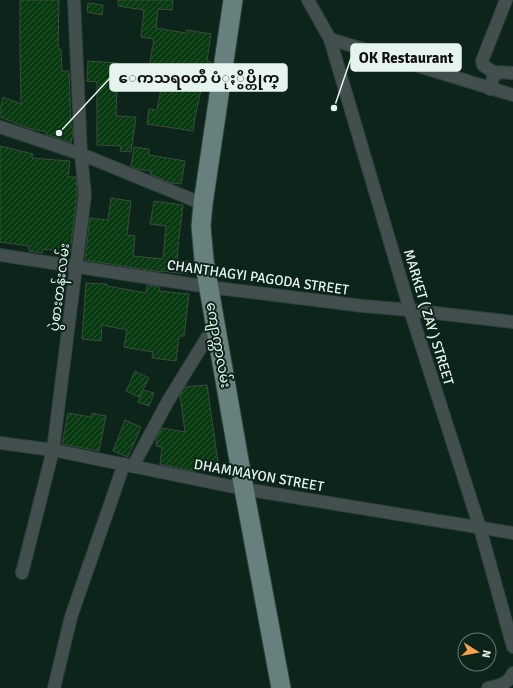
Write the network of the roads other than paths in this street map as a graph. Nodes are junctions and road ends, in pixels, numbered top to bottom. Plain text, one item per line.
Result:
1 (74, 0) edge
2 (233, 0) edge
3 (308, 0) edge
4 (506, 0) edge
5 (330, 39) junction
6 (493, 72) junction
7 (513, 73) edge
8 (490, 89) junction
9 (513, 96) edge
10 (0, 127) edge
11 (81, 154) junction
12 (203, 204) junction
13 (0, 254) edge
14 (76, 266) junction
15 (209, 287) junction
16 (410, 310) junction
17 (513, 321) edge
18 (216, 323) junction
19 (0, 443) edge
20 (53, 450) junction
21 (128, 465) junction
22 (244, 489) junction
23 (480, 528) junction
24 (513, 533) edge
25 (22, 573) dead end
26 (513, 647) edge
27 (512, 675) edge
28 (54, 688) edge
29 (281, 688) edge
30 (488, 688) edge

1 - 11 street, ပွဲစားတန်းလမ်း
2 - 12 main road, ကျောက္ကာလမ်း
3 - 5 street, MARKET ( ZAY ) STREET
4 - 6 street
5 - 8 street
5 - 16 street, MARKET ( ZAY ) STREET
6 - 7 street
6 - 8 street
8 - 9 street
10 - 11 street
11 - 12 street
11 - 14 street, ပွဲစားတန်းလမ်း
12 - 15 main road, ကျောက္ကာလမ်း
13 - 14 street, CHANTHAGYI PAGODA STREET
14 - 15 street, CHANTHAGYI PAGODA STREET
14 - 20 street, ပွဲစားတန်းလမ်း
15 - 16 street, CHANTHAGYI PAGODA STREET
15 - 18 main road, ကျောက္ကာလမ်း
16 - 17 street, CHANTHAGYI PAGODA STREET
16 - 23 street, MARKET ( ZAY ) STREET
18 - 21 street
18 - 22 main road, ကျောက္ကာလမ်း
19 - 20 street, DHAMMAYON STREET
20 - 21 street, DHAMMAYON STREET
20 - 25 street, ပွဲစားတန်းလမ်း
21 - 22 street, DHAMMAYON STREET
21 - 28 street
22 - 23 street, DHAMMAYON STREET
22 - 29 main road, ကျောက္ကာလမ်း
23 - 24 street, DHAMMAYON STREET
23 - 26 street, MARKET ( ZAY ) STREET
27 - 30 street

